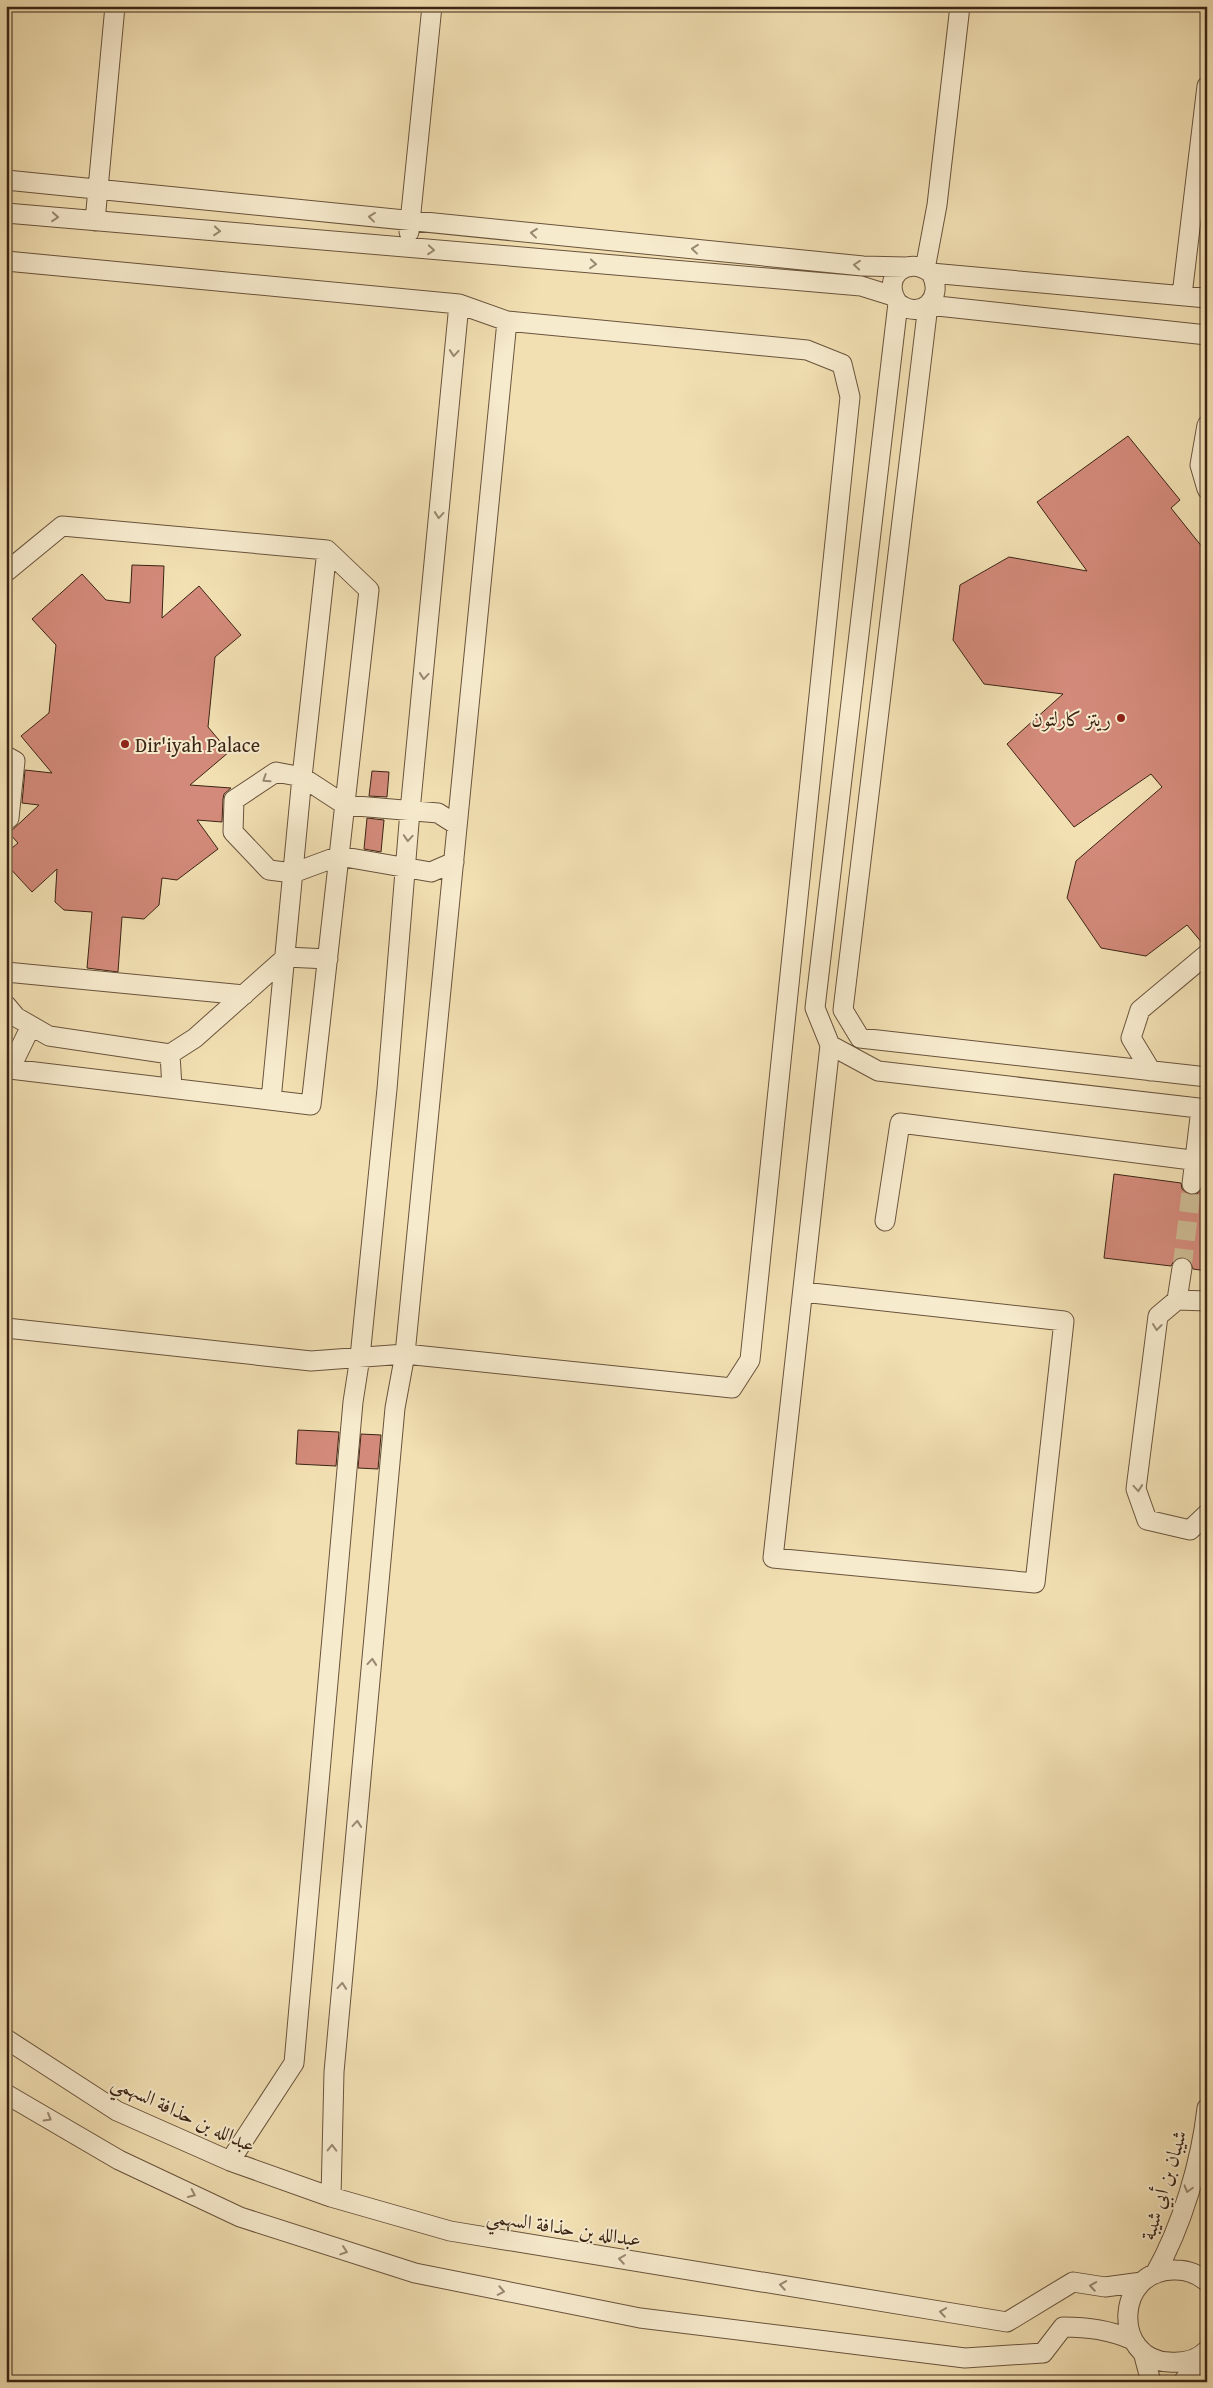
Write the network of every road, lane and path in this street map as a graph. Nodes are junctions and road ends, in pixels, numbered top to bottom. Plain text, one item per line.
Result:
1 (115, 6) edge
2 (432, 6) edge
3 (960, 6) edge
4 (1207, 86) edge
5 (6, 180) edge
6 (98, 190) junction
7 (6, 213) edge
8 (95, 221) junction
9 (409, 221) junction
10 (408, 248) junction
11 (6, 261) edge
12 (906, 267) junction
13 (928, 271) junction
14 (1182, 295) junction
15 (1207, 298) edge
16 (895, 300) junction
17 (459, 304) junction
18 (928, 305) junction
19 (507, 321) junction
20 (1207, 335) edge
21 (1207, 425) edge
22 (1207, 489) edge
23 (327, 550) junction
24 (6, 572) edge
25 (6, 756) edge
26 (302, 777) junction
27 (345, 805) junction
28 (410, 811) junction
29 (6, 820) edge
30 (457, 825) junction
31 (339, 856) junction
32 (454, 862) junction
33 (406, 869) junction
34 (292, 873) junction
35 (1207, 954) edge
36 (286, 957) junction
37 (328, 959) junction
38 (6, 972) edge
39 (244, 995) junction
40 (6, 1005) edge
41 (31, 1026) junction
42 (830, 1045) junction
43 (170, 1054) junction
44 (8, 1067) edge
45 (1151, 1071) junction
46 (1207, 1078) edge
47 (172, 1088) junction
48 (271, 1100) junction
49 (1204, 1109) edge
50 (1201, 1161) edge
51 (1192, 1184) tunnel mouth
52 (885, 1221) dead end
53 (1182, 1268) tunnel mouth
54 (803, 1292) junction
55 (1177, 1300) junction
56 (1207, 1302) edge
57 (6, 1328) edge
58 (405, 1354) junction
59 (360, 1357) junction
60 (1207, 1514) edge
61 (1198, 1532) edge
62 (6, 2038) edge
63 (6, 2094) edge
64 (1207, 2108) edge
65 (230, 2161) junction
66 (331, 2197) junction
67 (1148, 2278) junction
68 (1207, 2282) edge
69 (1138, 2346) junction
70 (1207, 2350) edge
71 (1151, 2382) edge
72 (1183, 2382) edge

1 - 6 street
2 - 9 street
3 - 13 street
4 - 14 street
5 - 6 street
6 - 8 street
9 -> 6 street
7 -> 8 street
8 -> 10 street
9 - 10 street
12 -> 9 street
10 -> 16 street
11 - 17 street
12 - 13 street
12 - 16 street
13 - 14 street
13 - 18 street
14 - 15 street
16 - 18 street
16 - 42 street
17 - 19 street
17 -> 28 street
18 - 20 street
18 - 45 street
19 - 30 street
19 - 58 street
21 - 22 street
23 - 24 street
23 - 26 street
23 - 27 street
25 - 29 street
26 - 27 street
26 - 34 street
26 -> 34 street
27 - 28 street
27 - 31 street
28 - 30 street
28 -> 33 street
30 - 32 street
31 - 33 street
31 - 34 street
31 - 37 street
32 - 33 street
32 - 58 street
33 - 59 street
34 - 36 street
35 - 45 street
36 - 37 street
36 - 39 street
36 - 48 street
37 - 48 street
38 - 39 street
39 - 43 street
40 - 41 street
41 - 43 street
41 - 44 street
42 - 49 street
42 - 54 street
43 - 47 street
44 - 47 street
45 - 46 street
47 - 48 street
49 - 50 street
50 - 51 street
50 - 52 street
53 - 55 street
54 - 54 street
55 - 56 street
55 -> 61 street
57 - 59 street
58 - 59 street
66 -> 58 street
59 - 65 street
60 - 61 street
62 - 65 street, عبدالله بن حذافة السهمي
63 -> 69 street
64 -> 67 street, شيبان بن أبي شيبة
65 - 66 street, عبدالله بن حذافة السهمي
67 -> 66 street, عبدالله بن حذافة السهمي
67 - 68 street, عبدالله بن حذافة السهمي
67 - 69 street, شيبان بن أبي شيبة
69 - 70 street
69 - 71 street, شيبان بن أبي شيبة
70 - 72 street

